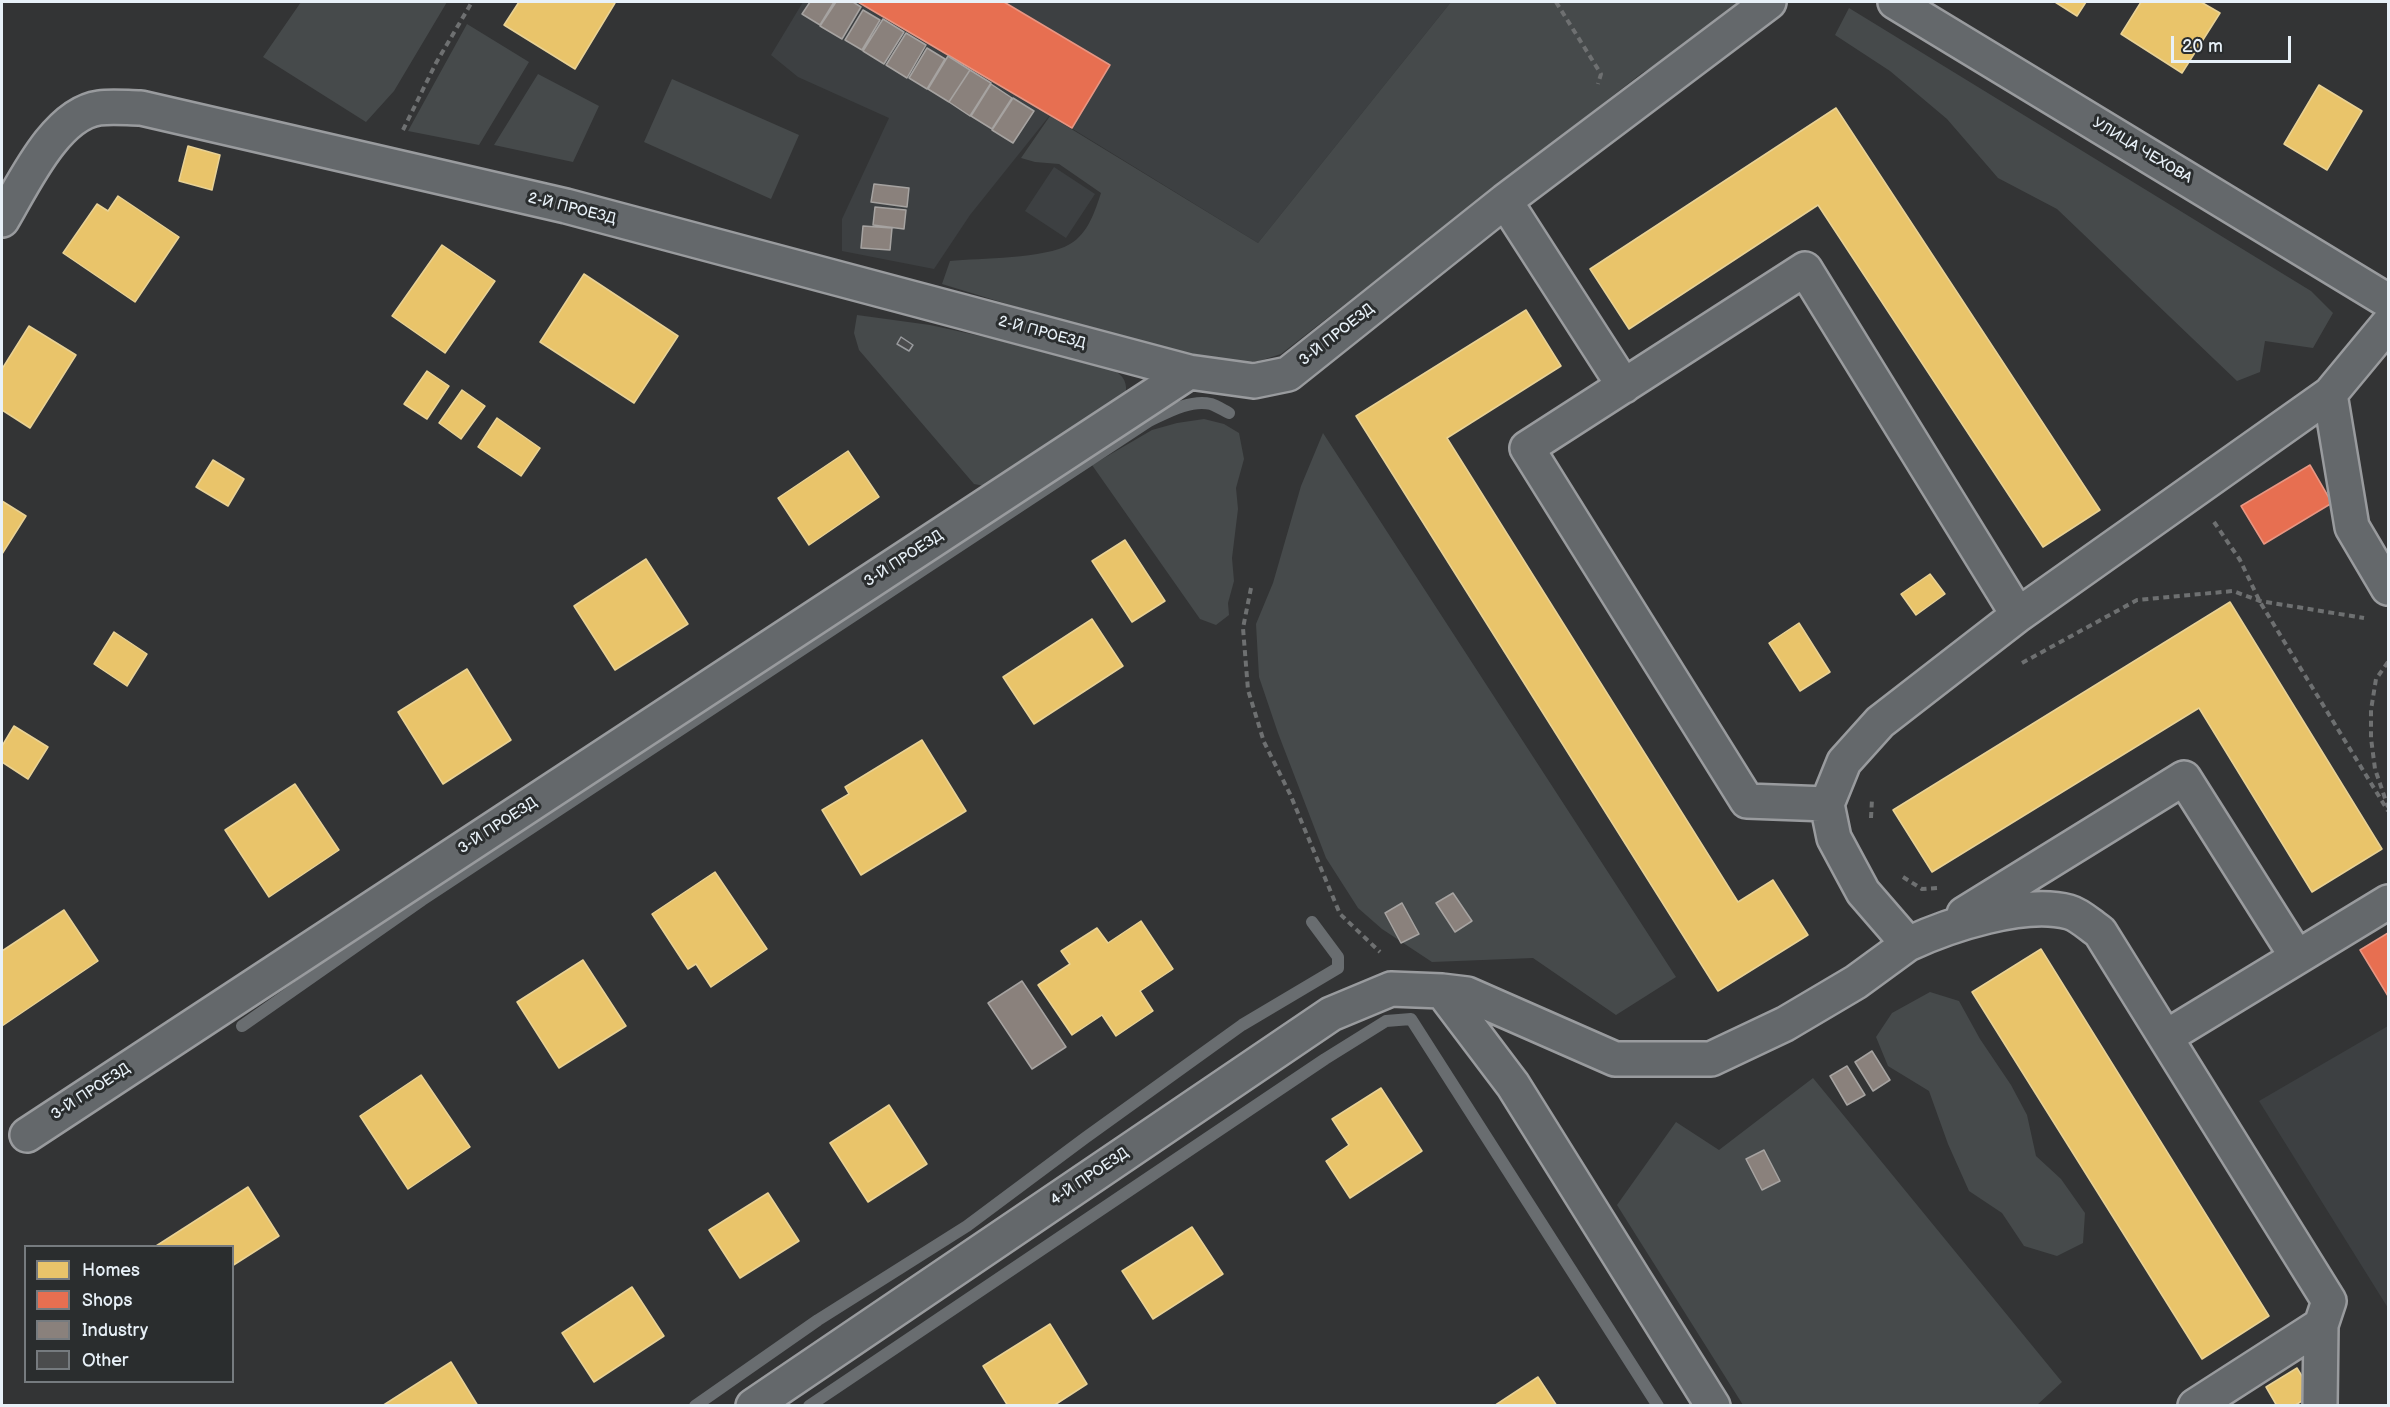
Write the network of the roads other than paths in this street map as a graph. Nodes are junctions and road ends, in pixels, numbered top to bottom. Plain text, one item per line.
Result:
1 (1769, 2) edge
2 (1895, 2) edge
3 (1505, 201) junction
4 (2, 220) edge
5 (2388, 301) edge
6 (2388, 324) edge
7 (1189, 372) junction
8 (1624, 386) junction
9 (2330, 394) junction
10 (2388, 588) edge
11 (2018, 615) junction
12 (1827, 804) junction
13 (2388, 902) edge
14 (1921, 938) junction
15 (2297, 957) junction
16 (1442, 991) junction
17 (2166, 1037) junction
18 (27, 1135) dead end
19 (2321, 1325) junction
20 (753, 1406) edge
21 (1713, 1406) edge
22 (2195, 1406) edge
23 (2320, 1406) edge

1 - 3 street, 3-Й ПРОЕЗД
2 - 5 street, УЛИЦА ЧЕХОВА
3 - 7 street, 3-Й ПРОЕЗД
3 - 8 street
4 - 7 street, 2-Й ПРОЕЗД
6 - 9 street
7 - 18 street, 3-Й ПРОЕЗД
8 - 11 street
8 - 12 street
9 - 10 street
9 - 11 street
11 - 12 street
12 - 14 street
13 - 15 street
14 - 15 street, 4-Й ПРОЕЗД
14 - 16 street, 4-Й ПРОЕЗД
14 - 17 street
15 - 17 street
16 - 20 street, 4-Й ПРОЕЗД
16 - 21 street
17 - 19 street
19 - 22 street
19 - 23 street

